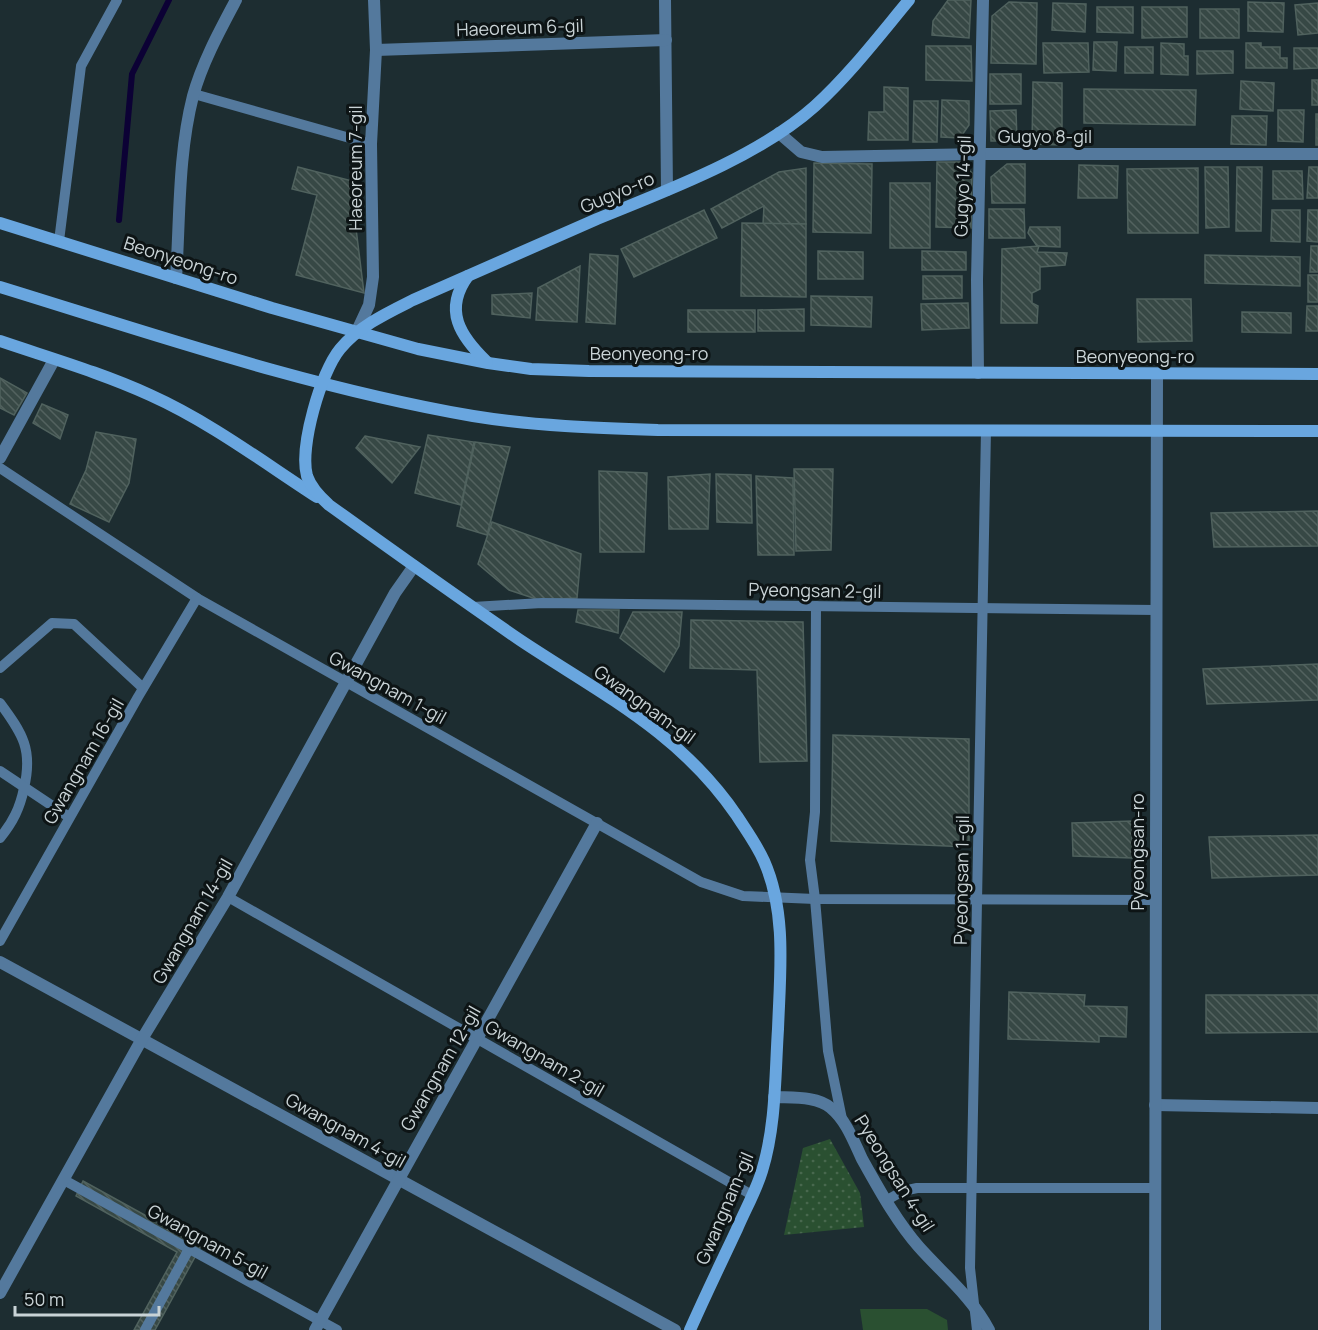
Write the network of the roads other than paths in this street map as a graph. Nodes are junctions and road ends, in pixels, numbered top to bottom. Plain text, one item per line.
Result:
1 (117, 0) edge
2 (236, 0) edge
3 (374, 0) edge
4 (665, 0) edge
5 (909, 0) edge
6 (983, 0) edge
7 (666, 40) junction
8 (376, 50) junction
9 (194, 94) junction
10 (779, 133) junction
11 (371, 144) junction
12 (981, 154) junction
13 (1318, 154) edge
14 (667, 190) junction
15 (0, 223) edge
16 (59, 241) junction
17 (468, 276) junction
18 (176, 278) junction
19 (0, 287) edge
20 (356, 333) junction
21 (0, 341) edge
22 (54, 360) junction
23 (488, 363) junction
24 (978, 374) junction
25 (1157, 374) junction
26 (1318, 374) edge
27 (321, 384) junction
28 (986, 430) junction
29 (1157, 431) junction
30 (1318, 431) edge
31 (0, 458) edge
32 (0, 468) edge
33 (329, 505) junction
34 (414, 566) junction
35 (198, 598) junction
36 (816, 606) junction
37 (473, 608) junction
38 (983, 608) junction
39 (1156, 610) junction
40 (0, 668) edge
41 (345, 682) junction
42 (143, 688) junction
43 (0, 703) edge
44 (0, 771) edge
45 (24, 788) junction
46 (69, 818) junction
47 (597, 823) junction
48 (0, 838) edge
49 (776, 896) junction
50 (228, 897) junction
51 (815, 899) junction
52 (978, 899) junction
53 (1155, 900) junction
54 (0, 941) edge
55 (0, 962) edge
56 (477, 1038) junction
57 (142, 1039) junction
58 (774, 1097) junction
59 (1155, 1106) junction
60 (1318, 1108) edge
61 (842, 1121) junction
62 (398, 1179) junction
63 (64, 1180) junction
64 (972, 1188) junction
65 (1155, 1188) junction
66 (752, 1195) junction
67 (887, 1200) junction
68 (189, 1249) junction
69 (0, 1293) edge
70 (975, 1306) junction
71 (318, 1326) edge
72 (145, 1330) edge
73 (337, 1330) edge
74 (675, 1330) edge
75 (690, 1330) edge
76 (977, 1330) edge
77 (989, 1330) edge
78 (1155, 1330) edge

1 - 16 lane
2 - 9 street
3 - 8 street, Haeoreum 7-gil
4 - 7 street
5 - 10 main road, Gugyo-ro
6 - 12 street, Gugyo 14-gil
7 - 8 street, Haeoreum 6-gil
7 - 14 street
8 - 11 street, Haeoreum 7-gil
9 - 11 lane
9 - 18 street
10 - 12 street, Gugyo 8-gil
10 - 14 main road, Gugyo-ro
11 - 20 street, Haeoreum 7-gil
12 - 13 street, Gugyo 8-gil
12 - 24 street, Gugyo 14-gil
14 - 17 main road, Gugyo-ro
15 - 16 main road, Beonyeong-ro
16 - 18 main road, Beonyeong-ro
17 - 20 main road, Gugyo-ro
17 - 23 main road
18 - 20 main road, Beonyeong-ro
19 - 27 main road
20 - 23 main road, Beonyeong-ro
20 - 27 main road, Gugyo-ro
21 - 22 main road
22 - 31 street
22 - 33 main road
23 - 24 main road, Beonyeong-ro
24 - 25 main road, Beonyeong-ro
25 - 26 main road, Beonyeong-ro
25 - 29 street, Pyeongsan-ro
27 - 28 main road
27 - 33 main road, Gwangnam-gil
28 - 29 main road
28 - 38 lane, Pyeongsan 1-gil
29 - 30 main road
29 - 39 street, Pyeongsan-ro
32 - 35 lane, Gwangnam 1-gil
33 - 34 main road, Gwangnam-gil
34 - 37 main road, Gwangnam-gil
34 - 41 street, Gwangnam 14-gil
35 - 41 lane, Gwangnam 1-gil
35 - 42 lane, Gwangnam 16-gil
36 - 37 lane, Pyeongsan 2-gil
36 - 38 lane, Pyeongsan 2-gil
36 - 51 lane
37 - 49 main road, Gwangnam-gil
38 - 39 lane, Pyeongsan 2-gil
38 - 52 lane, Pyeongsan 1-gil
39 - 53 street, Pyeongsan-ro
40 - 42 lane
41 - 47 lane, Gwangnam 1-gil
41 - 50 street, Gwangnam 14-gil
42 - 46 lane, Gwangnam 16-gil
43 - 45 lane
44 - 45 lane
45 - 46 lane
45 - 48 lane
46 - 54 lane, Gwangnam 16-gil
47 - 49 lane, Gwangnam 1-gil
47 - 56 street, Gwangnam 12-gil
49 - 51 lane, Gwangnam 1-gil
49 - 58 main road, Gwangnam-gil
50 - 56 lane, Gwangnam 2-gil
50 - 57 street, Gwangnam 14-gil
51 - 52 lane, Gwangnam 1-gil
51 - 61 lane
52 - 53 lane, Gwangnam 1-gil
52 - 64 lane, Pyeongsan 1-gil
53 - 59 street, Pyeongsan-ro
55 - 57 street, Gwangnam 4-gil
56 - 62 street, Gwangnam 12-gil
56 - 66 lane, Gwangnam 2-gil
57 - 62 street, Gwangnam 4-gil
57 - 63 street, Gwangnam 14-gil
58 - 61 street, Pyeongsan 4-gil
58 - 66 main road, Gwangnam-gil
59 - 60 street
59 - 65 street, Pyeongsan-ro
61 - 67 street, Pyeongsan 4-gil
62 - 71 street, Gwangnam 12-gil
62 - 74 street, Gwangnam 4-gil
63 - 68 lane, Gwangnam 5-gil
63 - 69 street, Gwangnam 14-gil
64 - 65 lane
64 - 67 lane
64 - 70 lane, Pyeongsan 1-gil
65 - 78 street, Pyeongsan-ro
66 - 75 main road, Gwangnam-gil
67 - 70 street, Pyeongsan 4-gil
68 - 71 lane, Gwangnam 5-gil
68 - 72 lane
70 - 76 lane, Pyeongsan 1-gil
70 - 77 street, Pyeongsan 4-gil
71 - 73 lane, Gwangnam 5-gil

